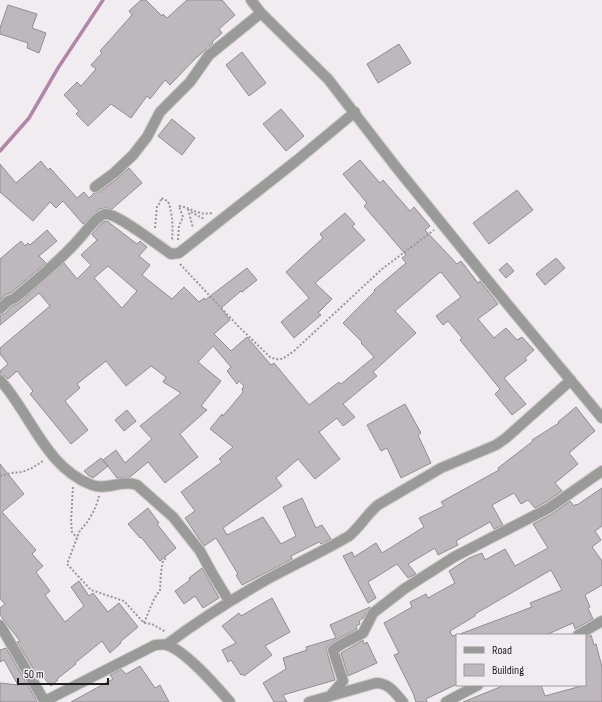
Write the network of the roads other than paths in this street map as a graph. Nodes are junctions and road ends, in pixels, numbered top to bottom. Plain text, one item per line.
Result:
1 (251, 0) edge
2 (261, 13) junction
3 (355, 112) junction
4 (95, 187) dead end
5 (0, 309) edge
6 (0, 380) edge
7 (571, 380) junction
8 (602, 418) edge
9 (602, 472) edge
10 (229, 601) junction
11 (602, 621) edge
12 (0, 625) edge
13 (580, 634) edge
14 (5, 639) edge
15 (166, 645) junction
16 (476, 686) edge
17 (330, 696) junction
18 (45, 701) edge
19 (230, 702) edge
20 (309, 702) edge
21 (403, 702) edge
22 (446, 702) edge

1 - 2 street
2 - 3 street
2 - 4 street
3 - 5 street
3 - 7 street
6 - 10 street
7 - 8 street
7 - 10 street
9 - 17 street
10 - 15 street
11 - 13 street
12 - 14 street
14 - 18 street
15 - 18 street
15 - 19 street
16 - 22 street
17 - 20 street
17 - 21 street

